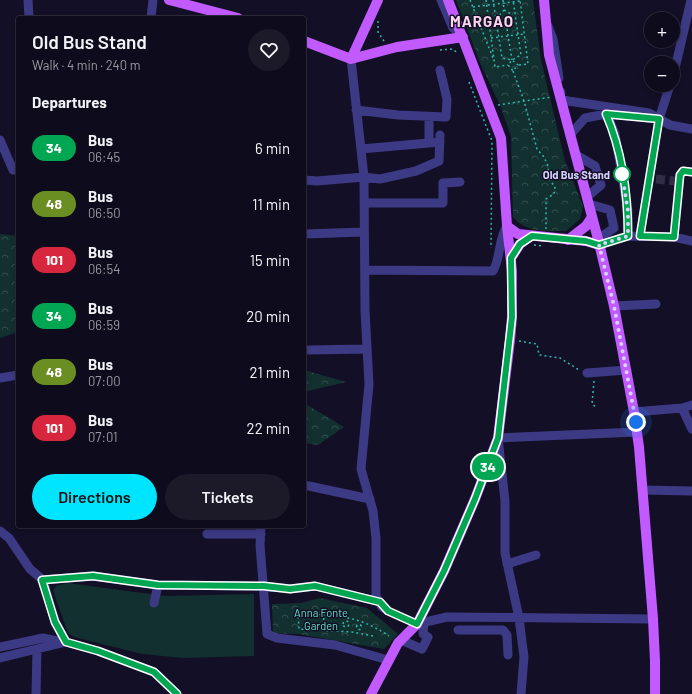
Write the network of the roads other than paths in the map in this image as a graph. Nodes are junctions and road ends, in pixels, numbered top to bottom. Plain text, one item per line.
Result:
1 (28, 0) edge
2 (154, 0) edge
3 (169, 0) edge
4 (377, 0) edge
5 (441, 0) edge
6 (448, 0) edge
7 (544, 0) edge
8 (691, 0) edge
9 (29, 16) edge
10 (151, 16) edge
11 (230, 16) edge
12 (458, 38) junction
13 (306, 42) edge
14 (678, 56) edge
15 (350, 59) junction
16 (440, 70) dead end
17 (668, 92) edge
18 (556, 98) junction
19 (356, 110) junction
20 (605, 111) junction
21 (659, 119) junction
22 (429, 122) dead end
23 (692, 129) edge
24 (570, 135) junction
25 (0, 140) edge
26 (429, 143) junction
27 (361, 149) junction
28 (576, 155) junction
29 (13, 170) dead end
30 (692, 172) edge
31 (364, 177) junction
32 (306, 180) edge
33 (460, 182) dead end
34 (588, 200) junction
35 (364, 203) junction
36 (592, 217) junction
37 (507, 226) junction
38 (364, 232) junction
39 (306, 234) edge
40 (628, 236) junction
41 (640, 236) junction
42 (674, 237) junction
43 (568, 240) junction
44 (533, 241) junction
45 (599, 242) junction
46 (692, 242) edge
47 (511, 258) junction
48 (365, 270) junction
49 (656, 304) dead end
50 (614, 306) junction
51 (367, 349) junction
52 (308, 350) dead end
53 (627, 370) junction
54 (590, 374) road end
55 (16, 375) edge
56 (0, 378) edge
57 (692, 405) edge
58 (682, 408) junction
59 (634, 412) junction
60 (692, 429) edge
61 (637, 432) junction
62 (498, 438) junction
63 (306, 485) edge
64 (642, 490) junction
65 (692, 491) edge
66 (370, 499) junction
67 (261, 530) edge
68 (0, 531) edge
69 (207, 534) dead end
70 (536, 555) dead end
71 (507, 564) junction
72 (42, 580) junction
73 (158, 585) junction
74 (264, 586) junction
75 (380, 602) junction
76 (154, 603) dead end
77 (466, 617) junction
78 (485, 618) junction
79 (498, 618) junction
80 (519, 618) junction
81 (653, 619) junction
82 (421, 623) junction
83 (486, 630) junction
84 (498, 630) junction
85 (401, 640) junction
86 (66, 642) junction
87 (0, 647) edge
88 (37, 649) junction
89 (508, 655) dead end
90 (0, 658) edge
91 (388, 660) junction
92 (36, 694) edge
93 (177, 694) edge
94 (371, 694) edge
95 (521, 694) edge
96 (655, 694) edge

1 - 9 street
2 - 10 street
3 - 11 main road
4 - 15 main road
5 - 12 street
6 - 12 main road
7 - 18 main road
8 - 14 street
12 - 15 main road
12 - 37 main road
13 - 15 main road
15 - 19 street
16 - 19 street
17 - 21 street
18 - 20 street
18 - 24 main road
19 - 27 street
20 - 21 street
20 - 24 street
20 - 40 street
21 - 23 street
21 - 41 street
22 - 26 street
24 - 28 main road
25 - 29 street
26 - 27 street
26 - 31 street
27 - 31 street
28 - 34 main road
28 - 34 street
30 - 42 street
31 - 32 street
31 - 35 street
33 - 35 street
34 - 36 main road
34 - 45 street
35 - 38 street
36 - 43 main road
36 - 45 main road
37 - 44 main road
37 - 47 main road
37 - 48 street
38 - 39 street
38 - 48 street
40 - 41 street
40 - 45 street
41 - 42 street
42 - 46 street
43 - 44 main road
43 - 45 main road
44 - 47 main road
45 - 50 main road
47 - 62 main road
48 - 51 street
49 - 50 street
50 - 53 main road
51 - 52 street
51 - 66 street
53 - 54 street
53 - 59 main road
55 - 56 street
57 - 58 street
58 - 59 street
58 - 60 street
59 - 61 main road
61 - 62 street
61 - 64 main road
62 - 71 street
62 - 82 main road
63 - 66 street
64 - 65 street
64 - 81 main road
66 - 75 street
67 - 69 street
67 - 74 street
68 - 72 street
70 - 71 street
71 - 80 street
72 - 73 street
72 - 86 street
73 - 74 street
73 - 76 street
74 - 75 street
74 - 91 street
75 - 82 street
77 - 78 street
77 - 82 street
77 - 83 street
78 - 79 street
78 - 83 street
79 - 80 street
79 - 84 street
80 - 81 street
80 - 95 street
81 - 96 main road
82 - 85 main road
82 - 85 street
83 - 84 street
84 - 89 street
85 - 91 main road
86 - 87 street
86 - 88 street
86 - 93 street
88 - 90 street
88 - 92 street
91 - 94 main road

